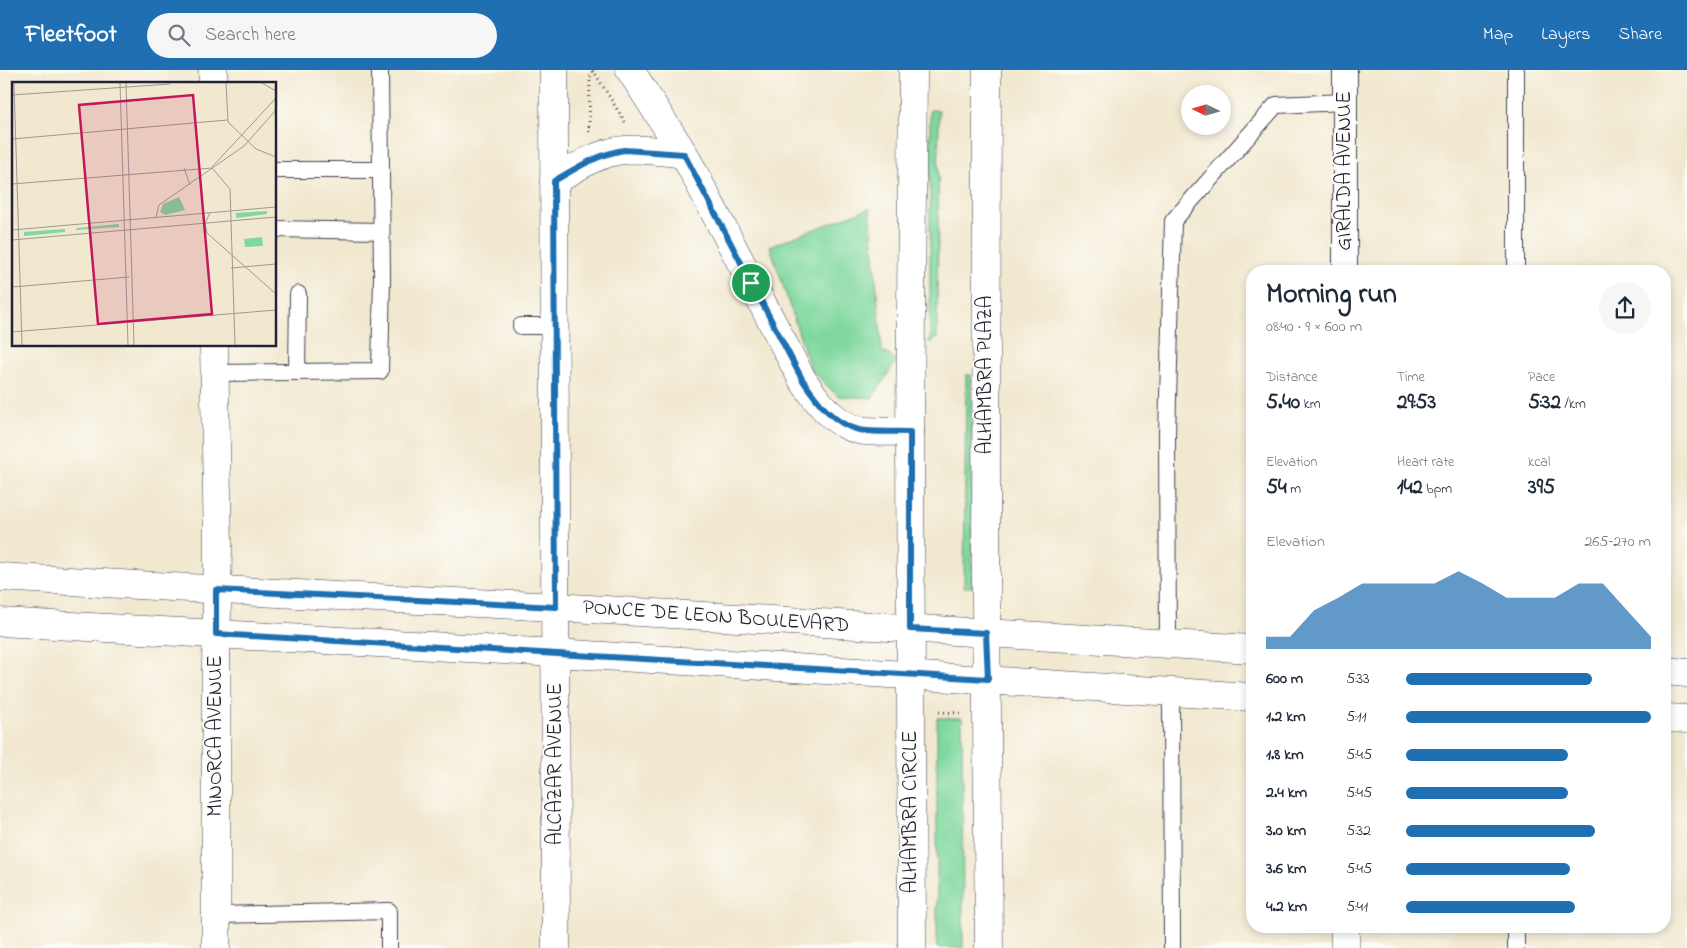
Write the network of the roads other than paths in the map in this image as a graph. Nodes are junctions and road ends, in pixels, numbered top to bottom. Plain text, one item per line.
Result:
1 (380, 70) edge
2 (554, 70) edge
3 (630, 70) edge
4 (914, 70) edge
5 (987, 70) edge
6 (1345, 70) edge
7 (1516, 70) edge
8 (1345, 102) junction
9 (684, 154) junction
10 (276, 170) edge
11 (380, 170) junction
12 (554, 181) junction
13 (276, 229) edge
14 (381, 231) junction
15 (1345, 265) edge
16 (1516, 265) edge
17 (298, 294) dead end
18 (521, 326) dead end
19 (554, 326) junction
20 (214, 346) edge
21 (298, 372) junction
22 (214, 373) junction
23 (910, 432) junction
24 (0, 577) edge
25 (216, 590) junction
26 (556, 607) junction
27 (0, 622) edge
28 (910, 629) junction
29 (986, 633) junction
30 (216, 634) junction
31 (1168, 644) junction
32 (1246, 649) edge
33 (556, 653) junction
34 (1671, 672) edge
35 (1687, 673) edge
36 (910, 676) junction
37 (988, 679) junction
38 (1171, 691) junction
39 (1246, 697) edge
40 (1671, 718) edge
41 (1687, 719) edge
42 (216, 915) junction
43 (1345, 933) edge
44 (1516, 933) edge
45 (216, 948) edge
46 (389, 948) edge
47 (556, 948) edge
48 (912, 948) edge
49 (989, 948) edge
50 (1172, 948) edge
51 (1346, 948) edge
52 (1516, 948) edge

1 - 11 lane
2 - 12 street, ALCAZAR AVENUE
3 - 9 street
4 - 23 street
5 - 29 street, ALHAMBRA PLAZA
6 - 8 street, GIRALDA AVENUE
7 - 16 lane
8 - 15 street, GIRALDA AVENUE
8 - 31 lane
9 - 12 street
9 - 23 street
10 - 11 lane
11 - 14 lane
12 - 19 street, ALCAZAR AVENUE
13 - 14 lane
14 - 21 lane
17 - 21 lane
18 - 19 lane
19 - 26 street, ALCAZAR AVENUE
20 - 22 street, MINORCA AVENUE
21 - 22 lane
22 - 25 street, MINORCA AVENUE
23 - 28 street
24 - 25 street, PONCE DE LEON BOULEVARD
25 - 26 street, PONCE DE LEON BOULEVARD
25 - 30 street, MINORCA AVENUE
26 - 28 street, PONCE DE LEON BOULEVARD
26 - 33 street, ALCAZAR AVENUE
27 - 30 street
28 - 29 street, PONCE DE LEON BOULEVARD
28 - 36 street
29 - 31 street, PONCE DE LEON BOULEVARD
29 - 37 street, ALHAMBRA PLAZA
30 - 33 street
30 - 42 street, MINORCA AVENUE
31 - 32 street, PONCE DE LEON BOULEVARD
33 - 36 street
33 - 47 street, ALCAZAR AVENUE
34 - 35 street
36 - 37 street
36 - 48 street, ALHAMBRA CIRCLE
37 - 38 street
37 - 49 street
38 - 39 street
38 - 50 lane
40 - 41 street
42 - 45 street, MINORCA AVENUE
42 - 46 lane
43 - 51 street
44 - 52 lane

